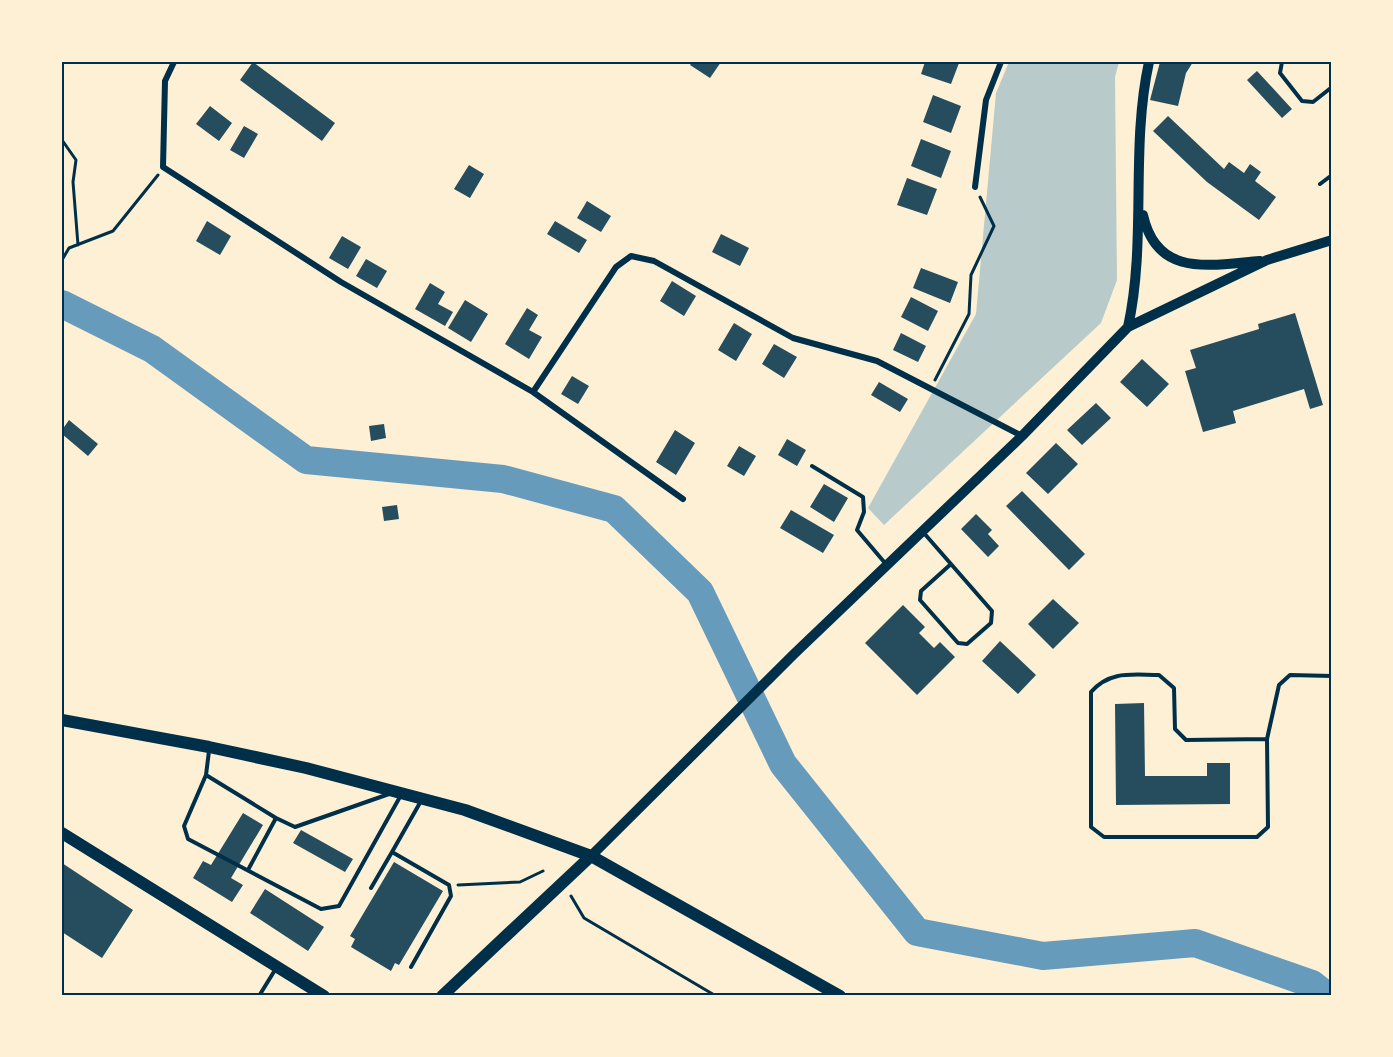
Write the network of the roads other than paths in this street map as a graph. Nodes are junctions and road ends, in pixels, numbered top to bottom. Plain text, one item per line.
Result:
1 (174, 62) edge
2 (1001, 62) edge
3 (1149, 62) edge
4 (1282, 62) edge
5 (1332, 87) edge
6 (1332, 175) edge
7 (1320, 184) dead end
8 (975, 187) road end
9 (1140, 203) junction
10 (1332, 240) edge
11 (1267, 260) junction
12 (1128, 327) junction
13 (533, 392) junction
14 (1022, 436) junction
15 (812, 466) dead end
16 (683, 499) dead end
17 (922, 531) junction
18 (951, 564) junction
19 (887, 565) junction
20 (1332, 676) edge
21 (62, 720) edge
22 (1267, 739) junction
23 (209, 747) junction
24 (206, 775) junction
25 (401, 791) junction
26 (423, 798) junction
27 (276, 818) junction
28 (62, 833) edge
29 (392, 852) junction
30 (591, 856) junction
31 (248, 870) junction
32 (371, 888) dead end
33 (277, 966) junction
34 (411, 968) dead end
35 (259, 996) edge
36 (324, 996) edge
37 (442, 996) edge
38 (840, 996) edge

1 - 13 street
2 - 8 street
3 - 9 main road
4 - 5 lane
6 - 7 lane
9 - 11 main road
9 - 12 main road
10 - 11 main road
11 - 12 main road
12 - 14 main road
13 - 14 street
13 - 16 street
14 - 17 main road
15 - 19 lane
17 - 18 lane
17 - 19 main road
18 - 18 lane
19 - 30 main road
20 - 22 lane
21 - 23 main road
22 - 22 lane
23 - 24 lane
23 - 25 main road
24 - 27 lane
24 - 31 lane
25 - 26 main road
25 - 27 lane
25 - 31 lane
26 - 29 lane
26 - 30 main road
27 - 31 lane
28 - 33 main road
29 - 32 lane
29 - 34 lane
30 - 37 main road
30 - 38 main road
33 - 35 lane
33 - 36 main road

